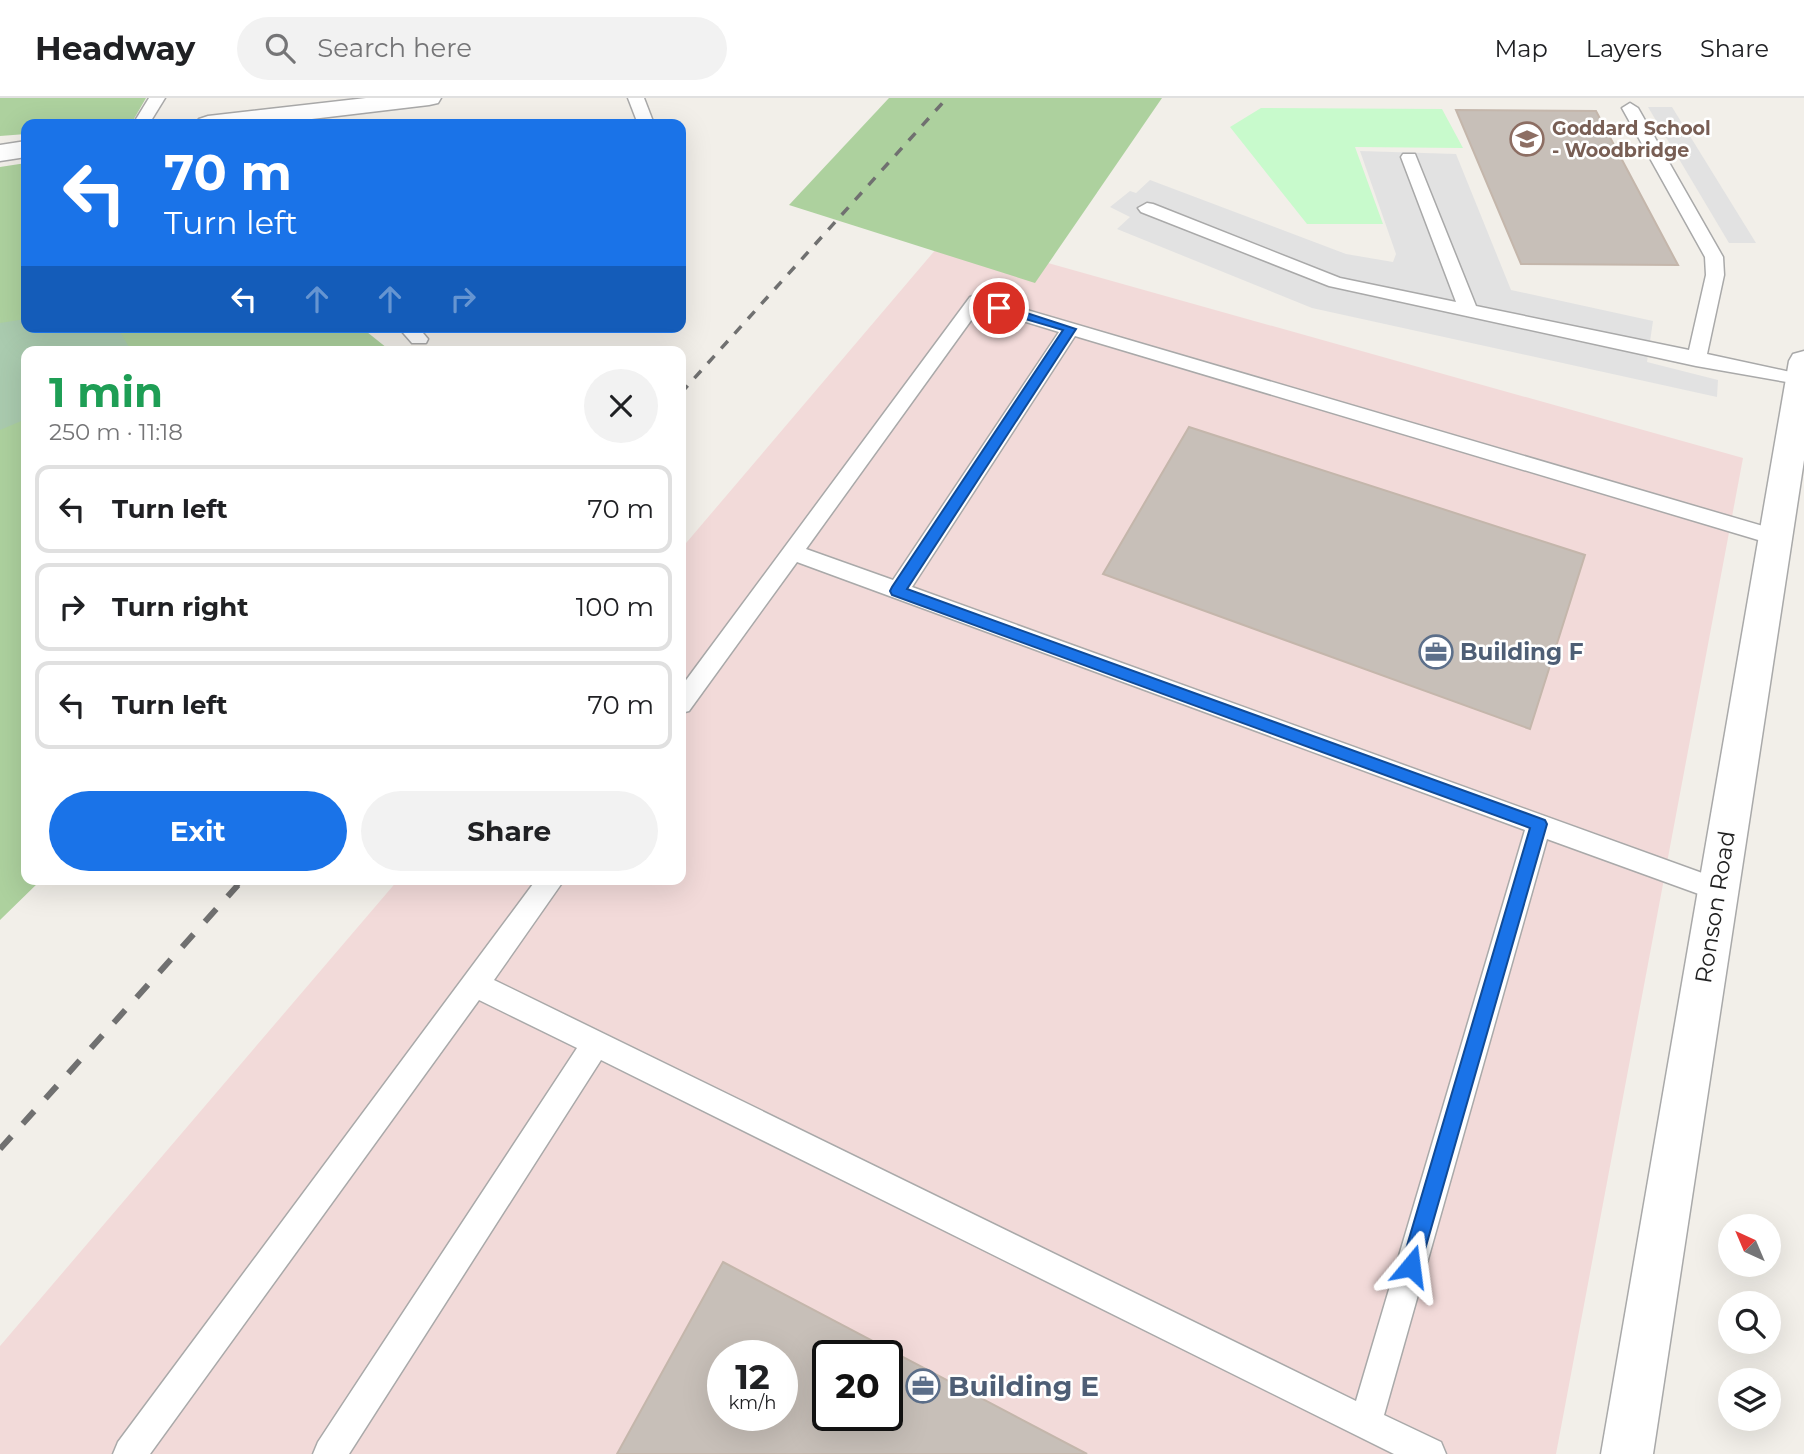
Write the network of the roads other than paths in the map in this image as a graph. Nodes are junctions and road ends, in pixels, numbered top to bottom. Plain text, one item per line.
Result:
1 (157, 98) edge
2 (429, 98) edge
3 (636, 98) edge
4 (1630, 108) dead end
5 (144, 119) edge
6 (250, 119) edge
7 (644, 119) edge
8 (21, 150) edge
9 (0, 153) edge
10 (1409, 157) dead end
11 (1147, 208) dead end
12 (1469, 311) junction
13 (1070, 329) junction
14 (1696, 360) junction
15 (1802, 370) edge
16 (1775, 537) junction
17 (792, 552) junction
18 (898, 591) junction
19 (686, 697) edge
20 (1539, 824) junction
21 (547, 885) edge
22 (1718, 890) junction
23 (475, 984) junction
24 (596, 1043) junction
25 (1366, 1422) junction
26 (130, 1454) edge
27 (330, 1454) edge
28 (1429, 1454) edge
29 (1627, 1454) edge

1 - 5 lane
2 - 6 street
3 - 7 lane
4 - 14 lane
8 - 9 street
10 - 12 lane
11 - 12 lane
12 - 14 lane
13 - 16 lane
13 - 17 lane
13 - 18 lane
14 - 15 lane
15 - 16 street, Ronson Road
16 - 22 street, Ronson Road
17 - 18 lane
17 - 19 lane
18 - 20 lane
20 - 22 lane
20 - 25 lane
21 - 23 lane
22 - 29 street, Ronson Road
23 - 24 lane
23 - 26 lane
24 - 25 lane
24 - 27 lane
25 - 28 lane

